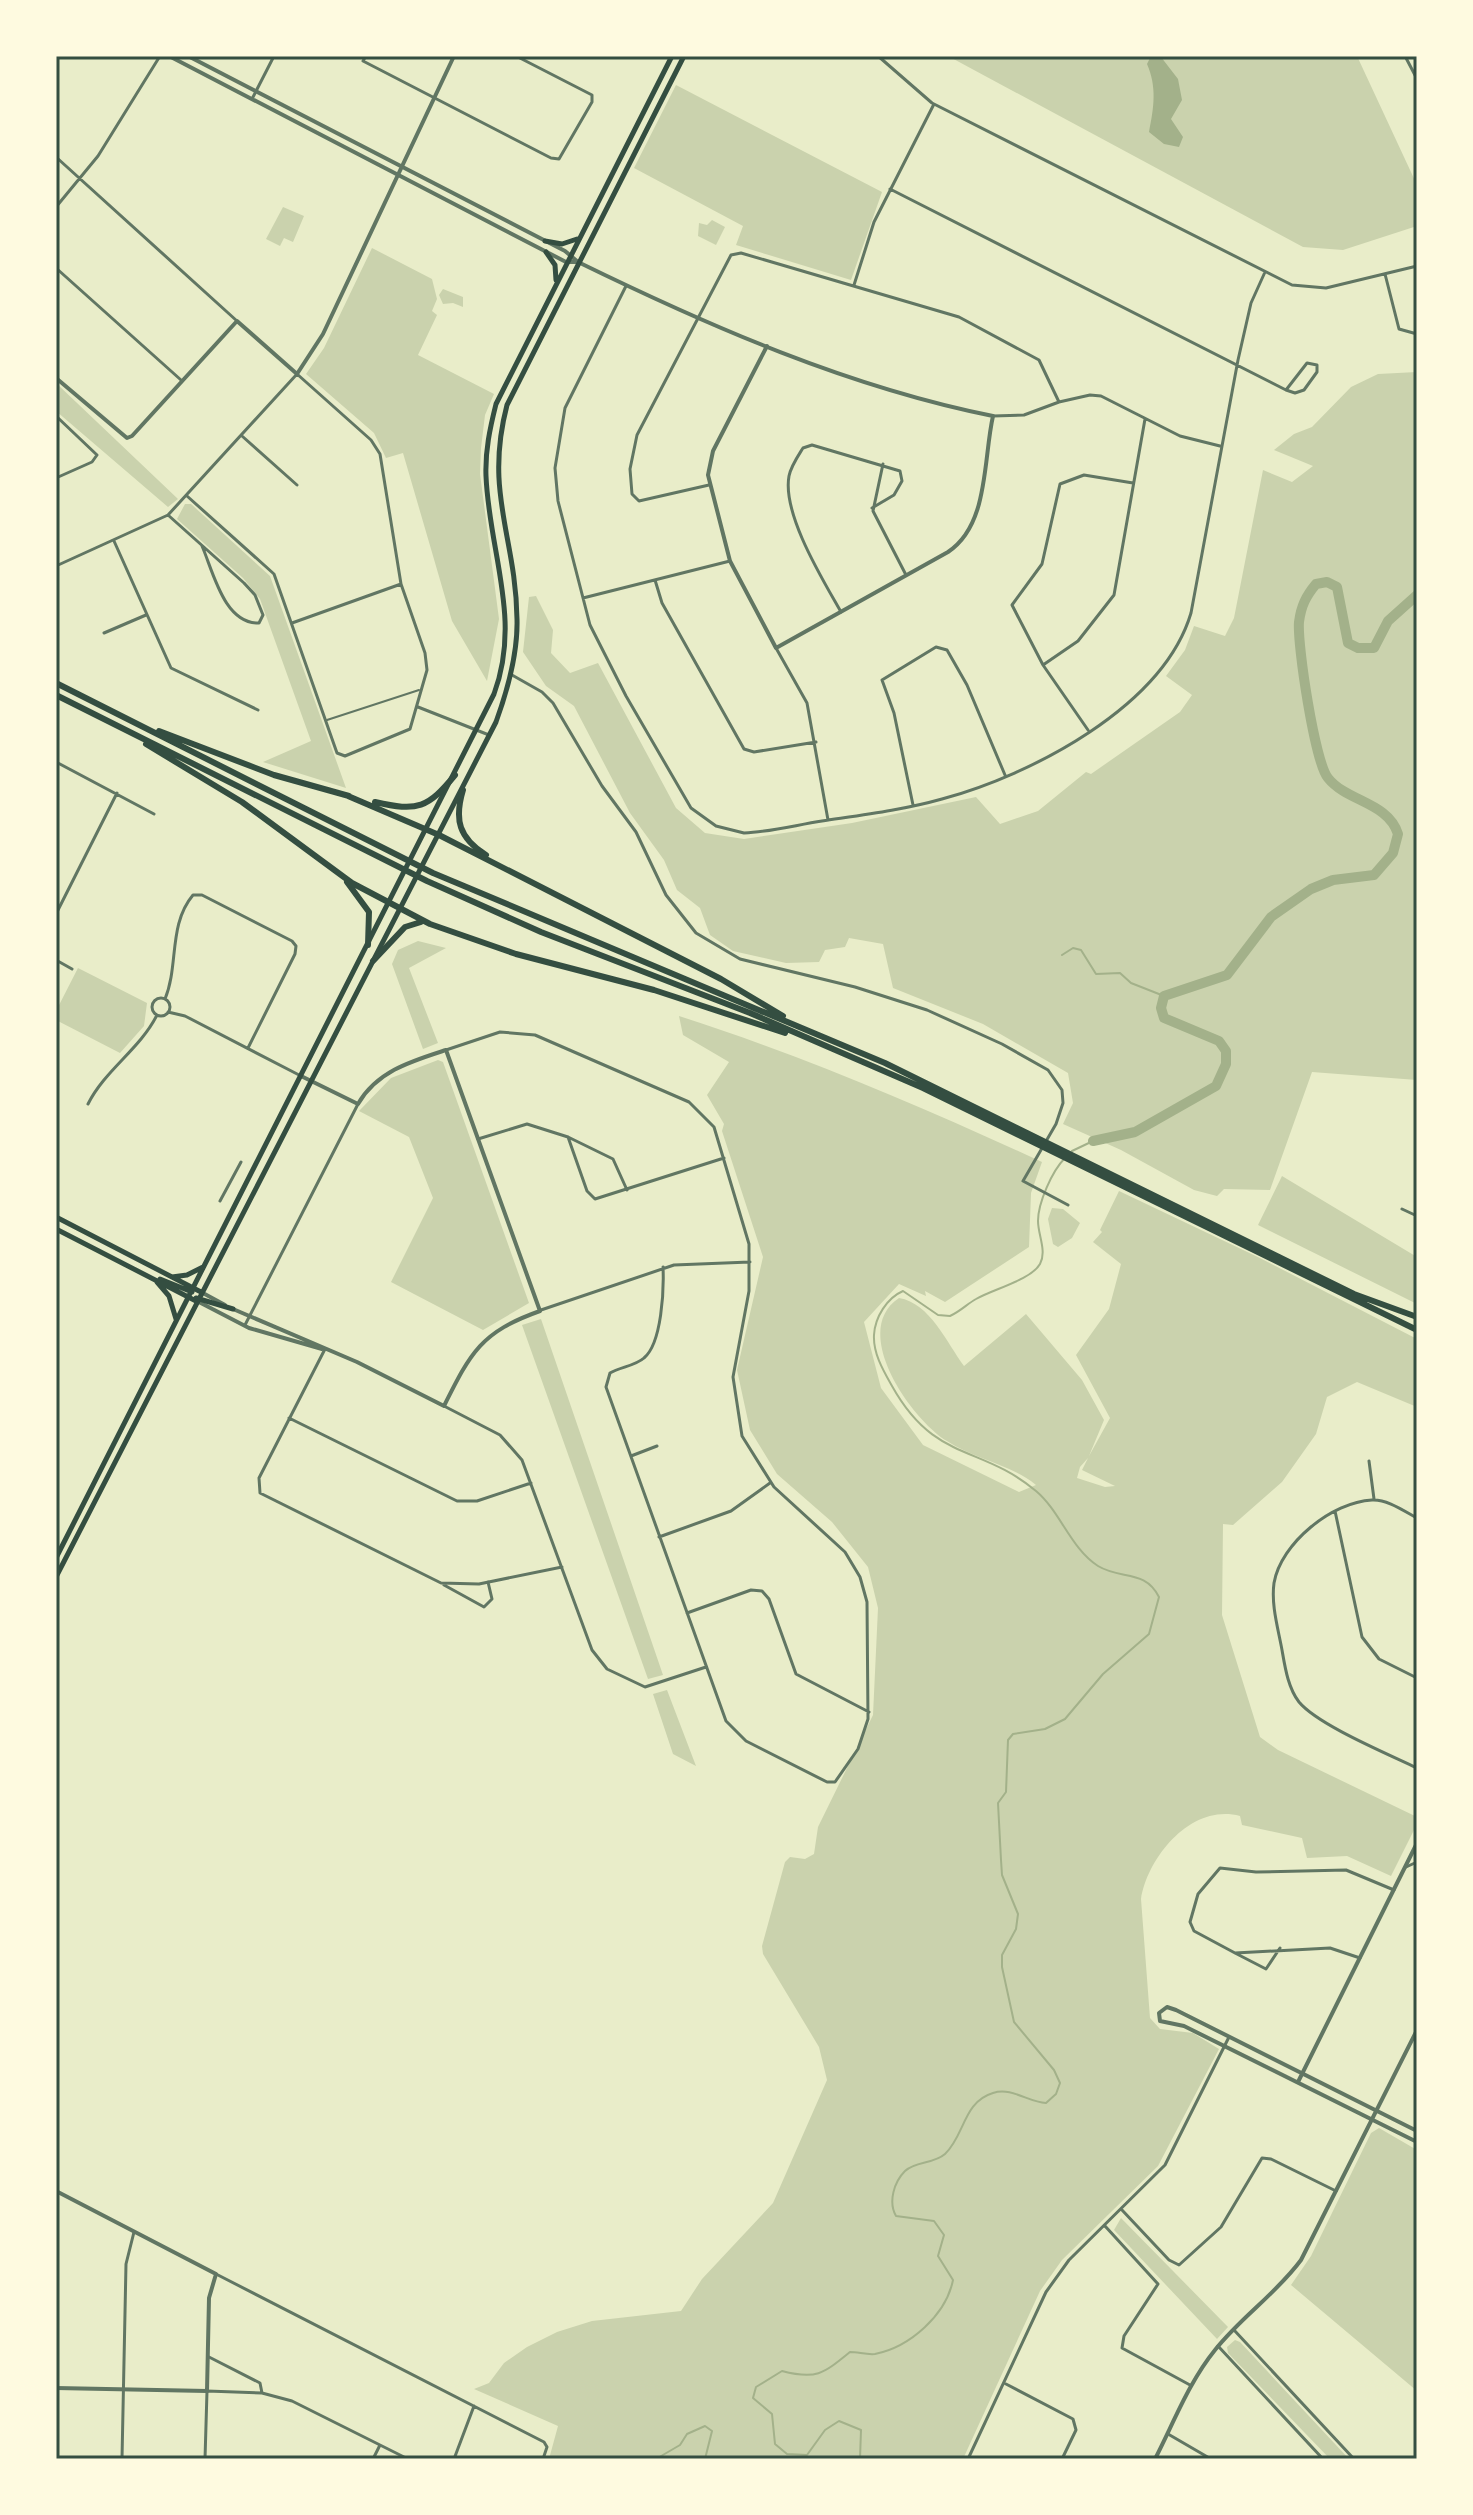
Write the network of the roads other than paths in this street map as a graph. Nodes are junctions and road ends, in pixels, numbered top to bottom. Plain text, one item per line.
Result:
1 (160, 56) edge
2 (169, 56) edge
3 (188, 56) edge
4 (274, 56) edge
5 (454, 56) edge
6 (516, 56) edge
7 (672, 56) edge
8 (684, 56) edge
9 (878, 56) edge
10 (1405, 56) edge
11 (364, 58) edge
12 (1417, 79) edge
13 (256, 93) junction
14 (434, 98) junction
15 (252, 101) junction
16 (934, 104) junction
17 (56, 157) edge
18 (400, 167) junction
19 (397, 175) junction
20 (80, 179) junction
21 (890, 189) junction
22 (56, 207) edge
23 (578, 239) junction
24 (545, 241) junction
25 (546, 252) junction
26 (571, 254) junction
27 (566, 262) junction
28 (578, 262) junction
29 (1417, 266) edge
30 (56, 268) edge
31 (1265, 272) junction
32 (1385, 274) junction
33 (556, 281) junction
34 (854, 285) junction
35 (626, 286) junction
36 (696, 318) junction
37 (237, 321) junction
38 (1417, 334) edge
39 (767, 346) junction
40 (1237, 366) junction
41 (297, 374) junction
42 (56, 378) edge
43 (182, 381) junction
44 (1286, 390) junction
45 (1059, 402) junction
46 (56, 416) edge
47 (993, 416) junction
48 (1145, 419) junction
49 (242, 436) junction
50 (1220, 446) junction
51 (883, 464) junction
52 (56, 478) edge
53 (1133, 483) junction
54 (297, 485) dead end
55 (709, 485) junction
56 (187, 496) junction
57 (872, 508) junction
58 (168, 515) junction
59 (113, 540) junction
60 (202, 546) junction
61 (730, 561) junction
62 (56, 566) edge
63 (906, 576) junction
64 (655, 580) junction
65 (401, 584) junction
66 (583, 598) junction
67 (841, 612) junction
68 (146, 615) junction
69 (292, 623) junction
70 (104, 633) dead end
71 (776, 648) junction
72 (1043, 665) junction
73 (502, 671) junction
74 (511, 674) junction
75 (56, 683) edge
76 (422, 691) junction
77 (56, 695) edge
78 (418, 707) junction
79 (258, 710) dead end
80 (126, 719) junction
81 (326, 721) junction
82 (123, 729) junction
83 (478, 730) junction
84 (1088, 730) junction
85 (490, 736) junction
86 (816, 742) junction
87 (56, 762) edge
88 (455, 775) junction
89 (1005, 775) junction
90 (463, 790) junction
91 (117, 793) junction
92 (348, 796) junction
93 (913, 806) junction
94 (154, 814) dead end
95 (828, 820) junction
96 (428, 830) junction
97 (439, 835) junction
98 (339, 874) junction
99 (520, 876) junction
100 (390, 904) junction
101 (401, 910) junction
102 (56, 914) edge
103 (430, 924) junction
104 (368, 945) junction
105 (56, 960) edge
106 (373, 961) junction
107 (72, 969) dead end
108 (165, 999) junction
109 (168, 1012) junction
110 (157, 1015) junction
111 (816, 1035) junction
112 (807, 1040) junction
113 (248, 1048) junction
114 (446, 1050) junction
115 (301, 1076) junction
116 (311, 1080) junction
117 (88, 1104) dead end
118 (358, 1104) junction
119 (1016, 1130) junction
120 (568, 1137) junction
121 (478, 1139) junction
122 (724, 1158) junction
123 (241, 1162) dead end
124 (627, 1190) junction
125 (220, 1201) dead end
126 (1068, 1205) dead end
127 (1402, 1209) dead end
128 (1184, 1214) junction
129 (1417, 1216) edge
130 (56, 1217) edge
131 (56, 1229) edge
132 (750, 1262) junction
133 (204, 1267) junction
134 (663, 1267) junction
135 (132, 1268) junction
136 (171, 1277) junction
137 (153, 1279) junction
138 (191, 1292) junction
139 (198, 1297) junction
140 (233, 1309) joint
141 (540, 1311) junction
142 (249, 1317) junction
143 (1417, 1317) edge
144 (176, 1321) junction
145 (244, 1326) junction
146 (1417, 1330) edge
147 (325, 1349) junction
148 (444, 1406) junction
149 (289, 1418) junction
150 (657, 1446) dead end
151 (631, 1456) junction
152 (1369, 1461) dead end
153 (532, 1482) junction
154 (770, 1483) junction
155 (1374, 1499) junction
156 (1335, 1511) junction
157 (1417, 1518) edge
158 (659, 1537) junction
159 (56, 1558) edge
160 (562, 1567) junction
161 (56, 1577) edge
162 (488, 1582) junction
163 (441, 1583) junction
164 (687, 1613) junction
165 (706, 1667) junction
166 (1417, 1678) edge
167 (869, 1712) junction
168 (1417, 1768) edge
169 (1417, 1843) edge
170 (1417, 1862) edge
171 (1405, 1867) junction
172 (1394, 1890) junction
173 (1280, 1948) junction
174 (1235, 1953) junction
175 (1360, 1958) junction
176 (1417, 2030) edge
177 (1229, 2037) junction
178 (1225, 2045) junction
179 (1302, 2074) junction
180 (1298, 2082) junction
181 (1376, 2111) junction
182 (1372, 2120) junction
183 (1417, 2131) edge
184 (1417, 2142) edge
185 (56, 2191) edge
186 (1336, 2191) junction
187 (1122, 2210) junction
188 (1105, 2226) junction
189 (134, 2232) junction
190 (216, 2274) junction
191 (1234, 2330) junction
192 (1218, 2346) junction
193 (207, 2356) junction
194 (1006, 2384) junction
195 (1192, 2386) junction
196 (56, 2388) edge
197 (124, 2390) junction
198 (207, 2391) junction
199 (262, 2393) junction
200 (474, 2406) junction
201 (1168, 2434) junction
202 (380, 2445) junction
203 (122, 2459) edge
204 (205, 2459) edge
205 (373, 2459) edge
206 (408, 2459) edge
207 (454, 2459) edge
208 (543, 2459) edge
209 (968, 2459) edge
210 (1062, 2459) edge
211 (1155, 2459) edge
212 (1211, 2459) edge
213 (1323, 2459) edge
214 (1354, 2459) edge

1 - 20 street
2 - 15 street
3 - 13 street
4 - 13 street
5 - 14 street
6 - 14 street
7 - 23 main road
8 - 28 main road
9 - 16 street
10 - 12 street
11 - 14 street
13 - 15 street
13 - 18 street
14 - 18 street
15 - 19 street
16 - 21 street
16 - 31 street
17 - 20 street
18 - 19 street
18 - 24 street
19 - 25 street
19 - 41 street
20 - 22 street
20 - 37 street
21 - 34 street
21 - 40 street
23 - 24 main road
23 - 26 main road
24 - 26 street
25 - 27 street
25 - 33 main road
26 - 27 main road
26 - 28 street
27 - 28 street
27 - 33 main road
28 - 35 street
28 - 74 main road
29 - 32 street
30 - 43 street
31 - 32 street
31 - 40 street
32 - 38 street
33 - 73 main road
34 - 36 street
34 - 45 street
35 - 36 street
35 - 66 street
36 - 39 street
36 - 55 street
37 - 41 street
37 - 43 street
39 - 47 street
39 - 55 street
40 - 44 street
40 - 50 street
41 - 49 street
41 - 65 street
42 - 43 street
44 - 44 street
45 - 47 street
45 - 48 street
46 - 52 street
47 - 63 street
48 - 50 street
48 - 53 street
49 - 54 street
49 - 56 street
50 - 84 street
51 - 57 street
51 - 57 street
51 - 67 street
53 - 72 street
53 - 72 street
55 - 61 street
56 - 58 street
56 - 69 street
57 - 63 street
58 - 59 street
58 - 60 street
59 - 62 street
59 - 68 street
60 - 60 street
61 - 64 street
61 - 71 street
63 - 67 street
64 - 66 street
64 - 86 street
65 - 69 street
65 - 76 street
66 - 95 street
67 - 71 street
68 - 70 street
68 - 79 street
69 - 81 street
71 - 86 street
72 - 84 street
73 - 74 street
73 - 83 main road
74 - 85 main road
74 - 126 street
75 - 80 highway
76 - 78 street
76 - 81 lane
77 - 82 highway
78 - 81 street
78 - 83 street
80 - 92 highway
80 - 111 highway
82 - 98 highway
82 - 112 highway
83 - 85 street
83 - 88 main road
84 - 89 street
85 - 90 main road
86 - 95 street
87 - 91 street
88 - 92 highway
88 - 96 main road
89 - 93 street
89 - 93 street
90 - 97 main road
90 - 99 highway
91 - 94 street
91 - 102 street
92 - 96 highway
93 - 95 street
96 - 97 highway
96 - 100 main road
97 - 99 highway
97 - 101 main road
98 - 100 highway
98 - 104 highway
99 - 111 highway
100 - 101 highway
100 - 104 main road
101 - 103 highway
101 - 106 main road
103 - 106 highway
103 - 112 highway
104 - 115 main road
105 - 107 street
106 - 116 main road
108 - 109 street
108 - 110 street
108 - 113 street
109 - 110 street
109 - 113 street
110 - 117 street
111 - 119 highway
112 - 119 highway
113 - 115 street
114 - 118 street
114 - 121 street
114 - 122 street
115 - 116 street
115 - 133 main road
116 - 118 street
116 - 139 main road
118 - 142 street
119 - 128 highway
120 - 121 street
120 - 124 street
120 - 124 street
121 - 141 street
122 - 124 street
122 - 132 street
123 - 125 street
127 - 129 street
128 - 143 highway
128 - 146 highway
130 - 136 main road
131 - 135 main road
132 - 134 street
132 - 154 street
133 - 136 main road
133 - 138 main road
134 - 141 street
134 - 151 street
135 - 137 main road
135 - 138 main road
136 - 138 main road
137 - 138 main road
137 - 144 main road
138 - 139 main road
138 - 144 main road
139 - 140 main road
139 - 145 street
139 - 161 main road
140 - 142 street
141 - 148 street
142 - 145 street
142 - 147 street
144 - 159 main road
145 - 147 street
147 - 148 street
147 - 149 street
148 - 153 street
149 - 153 street
149 - 163 street
150 - 151 street
151 - 158 street
152 - 155 street
153 - 160 street
154 - 158 street
154 - 167 street
155 - 156 street
155 - 157 street
156 - 166 street
156 - 168 street
158 - 164 street
160 - 162 street
160 - 165 street
162 - 163 street
162 - 163 street
164 - 165 street
164 - 167 street
165 - 167 street
169 - 171 street
170 - 171 street
171 - 172 street
172 - 174 street
172 - 175 street
173 - 174 street
173 - 174 street
173 - 175 street
175 - 179 street
176 - 181 street
177 - 178 street
177 - 178 street
177 - 179 street
178 - 180 street
178 - 187 street
179 - 180 street
179 - 181 street
180 - 182 street
181 - 182 street
181 - 183 street
182 - 184 street
182 - 186 street
185 - 189 street
186 - 187 street
186 - 191 street
187 - 188 street
188 - 194 street
188 - 195 street
189 - 190 street
189 - 197 street
190 - 193 street
190 - 200 street
191 - 192 street
191 - 214 street
192 - 195 street
192 - 213 street
193 - 198 street
193 - 199 street
194 - 209 street
194 - 210 street
195 - 201 street
196 - 197 street
197 - 198 street
197 - 203 street
198 - 199 street
198 - 204 street
199 - 202 street
200 - 207 street
200 - 208 street
201 - 211 street
201 - 212 street
202 - 205 street
202 - 206 street

